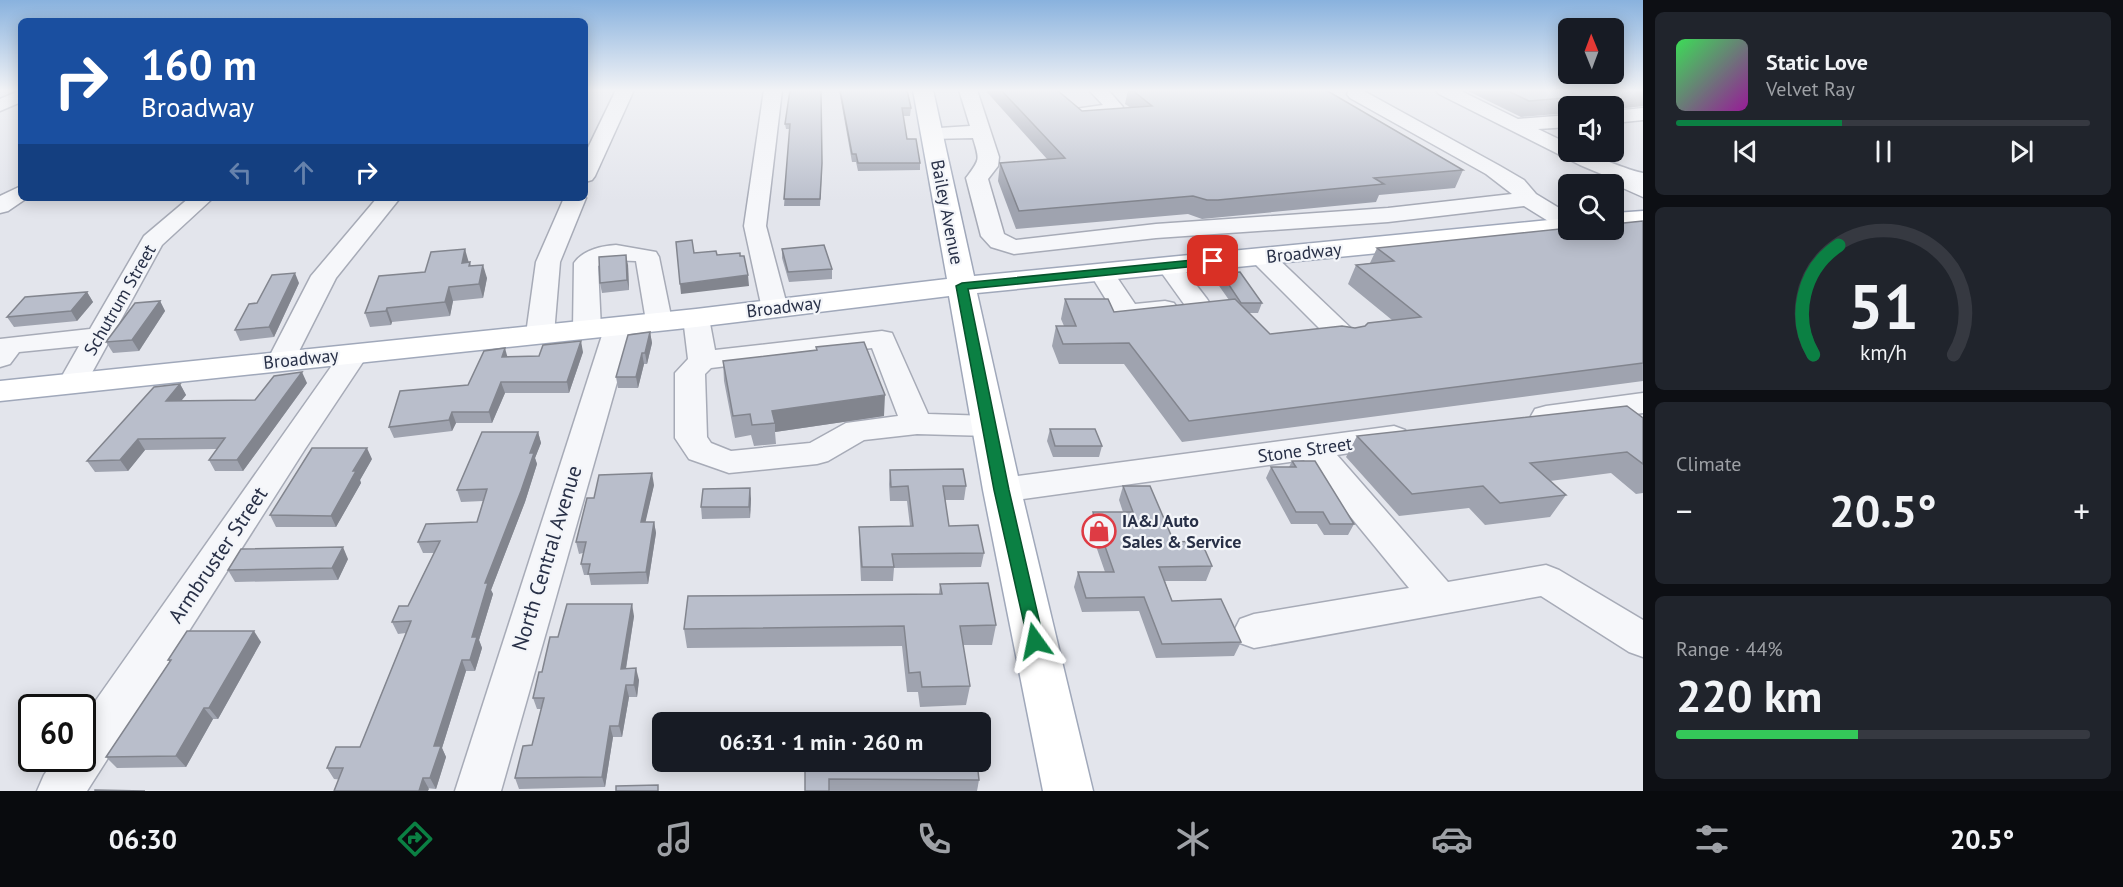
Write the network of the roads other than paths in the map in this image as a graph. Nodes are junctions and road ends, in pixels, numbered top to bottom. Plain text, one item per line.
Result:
1 (608, 127) edge
2 (768, 127) edge
3 (930, 127) edge
4 (979, 127) edge
5 (1415, 127) edge
6 (1519, 127) edge
7 (981, 132) junction
8 (931, 133) junction
9 (588, 170) edge
10 (1618, 174) edge
11 (1624, 175) edge
12 (1643, 179) edge
13 (1624, 182) edge
14 (980, 189) junction
15 (943, 190) junction
16 (1643, 191) edge
17 (18, 194) edge
18 (1528, 199) junction
19 (199, 201) edge
20 (386, 201) edge
21 (574, 201) edge
22 (0, 206) edge
23 (1440, 209) junction
24 (1558, 218) edge
25 (1643, 218) edge
26 (1624, 220) edge
27 (1558, 226) edge
28 (1181, 230) junction
29 (1478, 235) junction
30 (993, 236) junction
31 (952, 237) junction
32 (1263, 258) junction
33 (1213, 261) junction
34 (1168, 265) junction
35 (1101, 272) junction
36 (962, 286) junction
37 (775, 309) junction
38 (696, 318) junction
39 (659, 321) junction
40 (603, 327) junction
41 (540, 334) junction
42 (99, 336) junction
43 (1345, 338) edge
44 (355, 353) junction
45 (0, 358) edge
46 (702, 360) junction
47 (281, 361) junction
48 (73, 383) junction
49 (0, 391) edge
50 (1643, 403) edge
51 (1513, 421) edge
52 (917, 424) junction
53 (989, 426) junction
54 (1419, 434) edge
55 (1313, 449) junction
56 (1002, 490) junction
57 (1439, 598) junction
58 (1254, 631) dead end
59 (1643, 640) edge
60 (96, 737) edge
61 (73, 772) edge
62 (60, 791) edge
63 (478, 791) edge
64 (1068, 791) edge

1 - 9 street
2 - 37 street
3 - 8 main road, Bailey Avenue
4 - 7 street
5 - 18 street
6 - 10 street
7 - 8 street
7 - 14 street
8 - 15 main road, Bailey Avenue
11 - 12 street
13 - 16 street
14 - 15 street
14 - 30 street
15 - 31 main road, Bailey Avenue
17 - 22 street
18 - 23 street
18 - 24 street
19 - 42 street, Schutrum Street
20 - 47 street
21 - 41 street
23 - 28 street
23 - 29 street
25 - 26 main road
27 - 29 main road, Broadway
28 - 30 street
28 - 33 street
29 - 32 main road, Broadway
30 - 31 street
31 - 36 main road, Bailey Avenue
32 - 33 main road, Broadway
32 - 43 street
33 - 34 main road, Broadway
34 - 35 main road, Broadway
34 - 35 street
35 - 36 main road, Broadway
36 - 37 main road, Broadway
36 - 53 main road, Bailey Avenue
37 - 38 main road, Broadway
38 - 39 main road, Broadway
38 - 46 street
39 - 40 main road, Broadway
39 - 40 street, North Central Avenue
40 - 41 main road, Broadway
40 - 63 street, North Central Avenue
41 - 44 main road, Broadway
42 - 45 street
42 - 48 street, Schutrum Street
44 - 47 main road, Broadway
44 - 60 street, Armbruster Street
46 - 52 street
46 - 52 street
47 - 48 main road, Broadway
48 - 49 main road, Broadway
50 - 51 street
52 - 53 street
53 - 56 main road, Bailey Avenue
54 - 55 street, Stone Street
55 - 56 street, Stone Street
55 - 57 street
56 - 64 main road, Bailey Avenue
57 - 58 street
57 - 59 street
61 - 62 street, Armbruster Street

